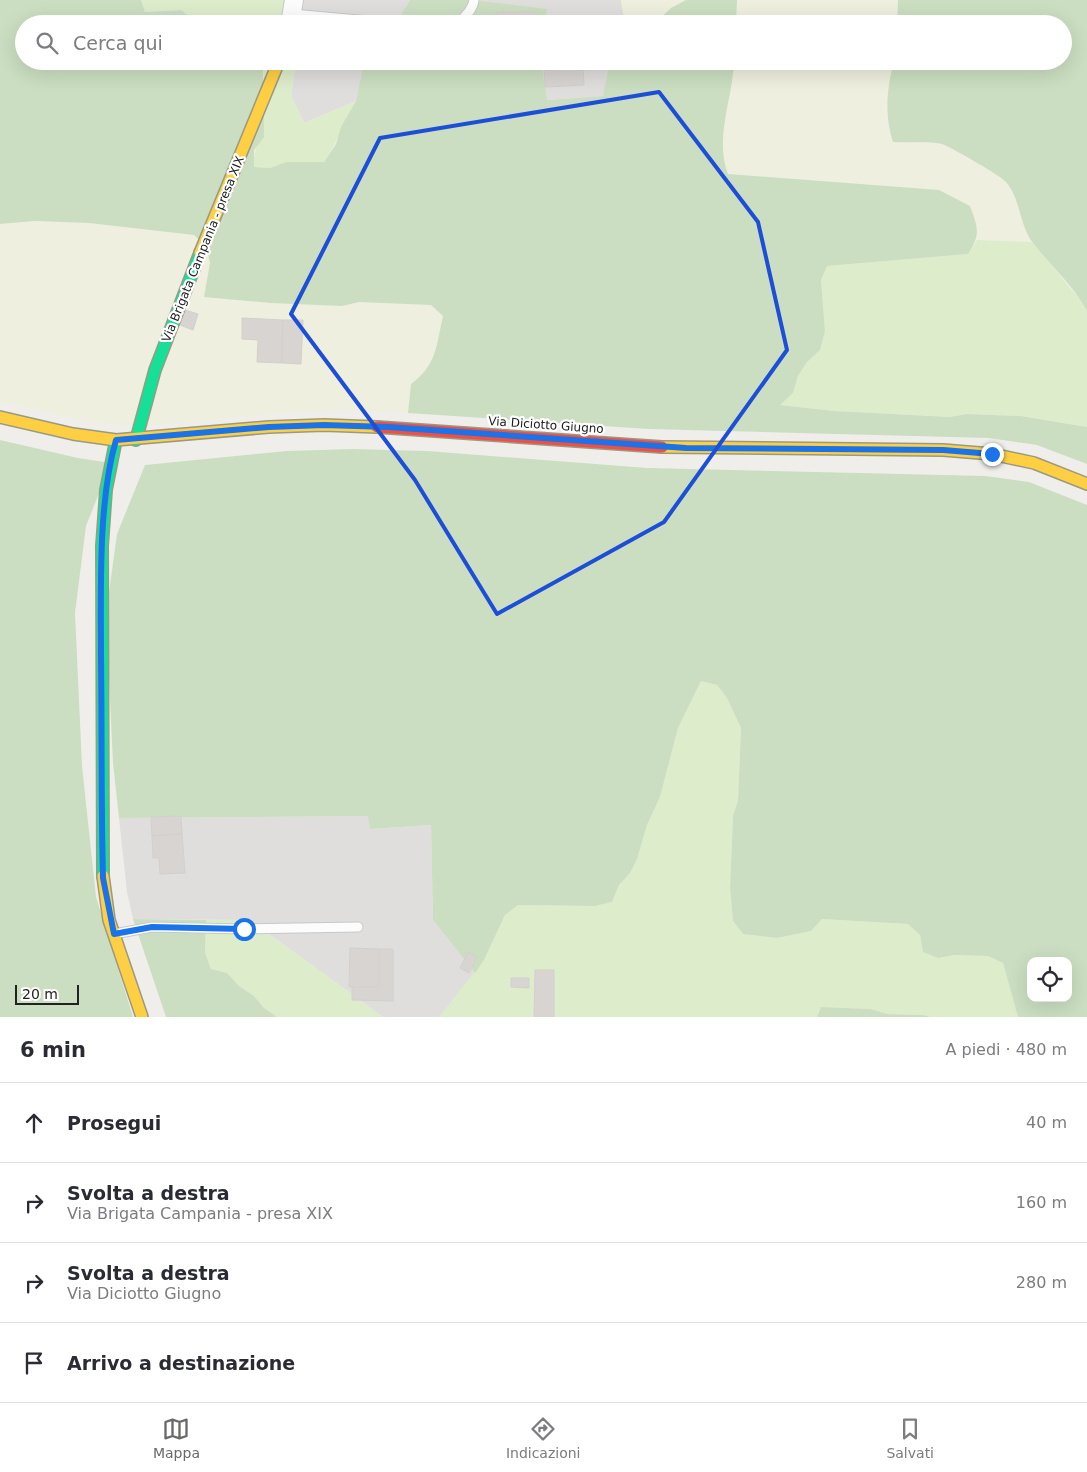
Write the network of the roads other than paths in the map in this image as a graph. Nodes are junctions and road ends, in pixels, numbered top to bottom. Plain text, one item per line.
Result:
1 (474, 0) edge
2 (292, 12) edge
3 (320, 15) edge
4 (467, 15) edge
5 (275, 70) edge
6 (0, 417) edge
7 (116, 440) junction
8 (136, 440) junction
9 (1087, 484) edge
10 (358, 927) dead end
11 (114, 934) junction
12 (142, 1017) edge

1 - 4 lane
2 - 3 lane
5 - 8 main road, Via Brigata Campania - presa XIX
6 - 7 main road, Via Diciotto Giugno
7 - 8 main road, Via Diciotto Giugno
7 - 11 main road
8 - 9 main road, Via Diciotto Giugno
10 - 11 lane
11 - 12 main road

